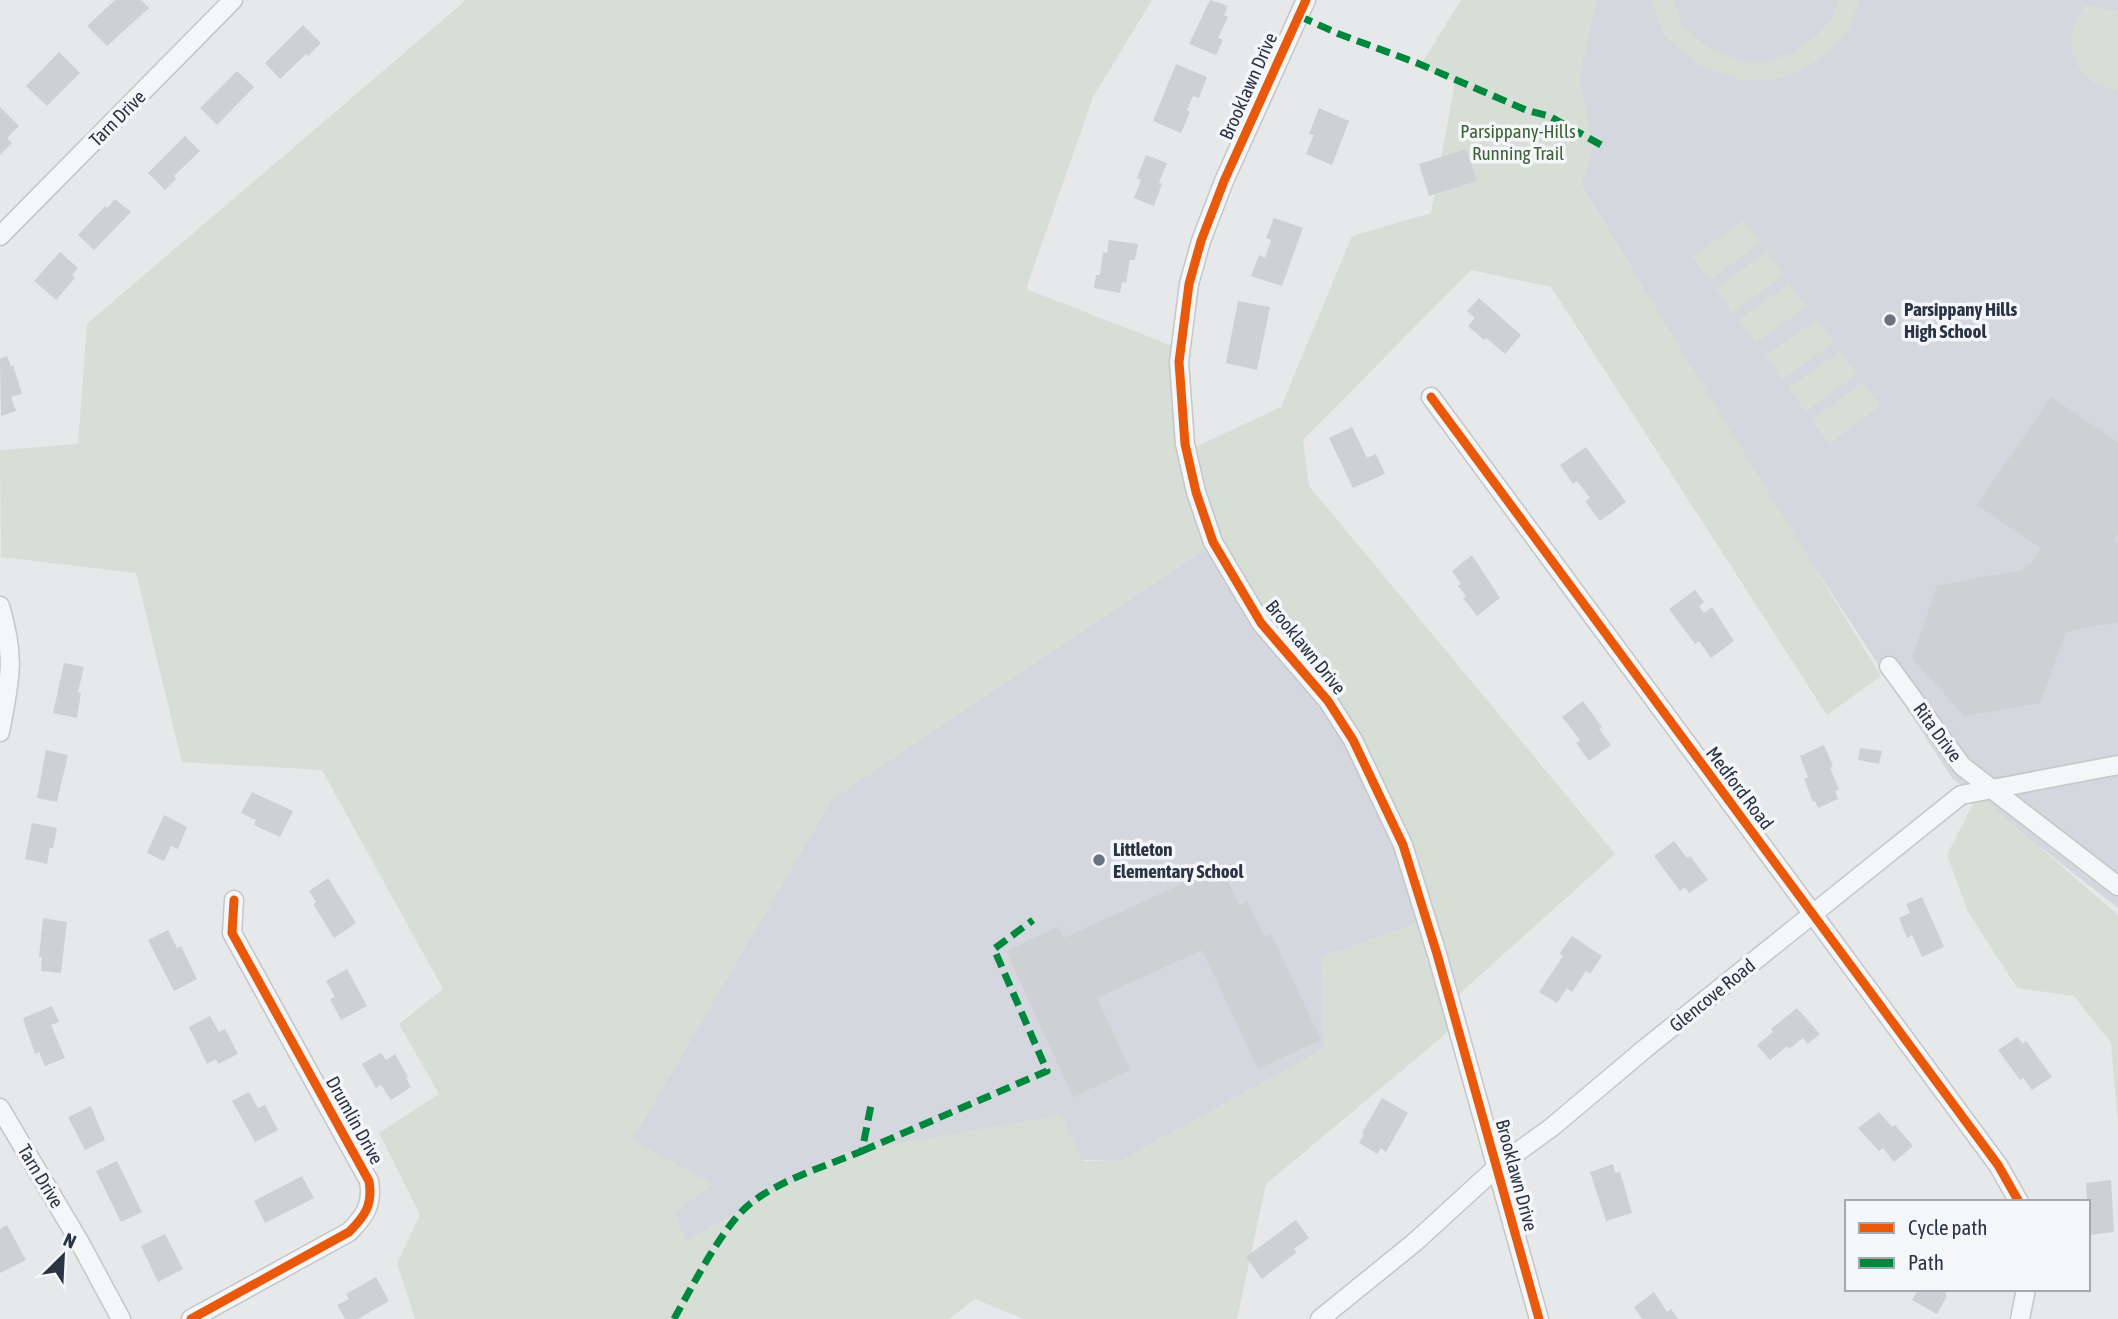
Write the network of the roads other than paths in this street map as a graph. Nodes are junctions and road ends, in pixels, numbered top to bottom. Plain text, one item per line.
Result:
1 (233, 0) edge
2 (1306, 0) edge
3 (0, 236) edge
4 (1431, 397) dead end
5 (0, 606) edge
6 (1889, 666) dead end
7 (0, 732) edge
8 (2118, 765) edge
9 (1992, 789) junction
10 (2118, 886) edge
11 (234, 900) dead end
12 (1812, 914) junction
13 (0, 1108) edge
14 (1497, 1167) junction
15 (2018, 1200) edge
16 (2026, 1291) edge
17 (121, 1319) edge
18 (191, 1319) edge
19 (1320, 1319) edge
20 (1539, 1319) edge
21 (2020, 1319) edge

1 - 3 street, Tarn Drive
2 - 14 street, Brooklawn Drive
4 - 12 street, Medford Road
5 - 7 street
6 - 9 street, Rita Drive
8 - 9 street
9 - 10 street
9 - 12 street, Glencove Road
11 - 18 street, Drumlin Drive
12 - 14 street, Glencove Road
12 - 15 street, Medford Road
13 - 17 street, Tarn Drive
14 - 19 street, Glencove Road
14 - 20 street, Brooklawn Drive
16 - 21 street

